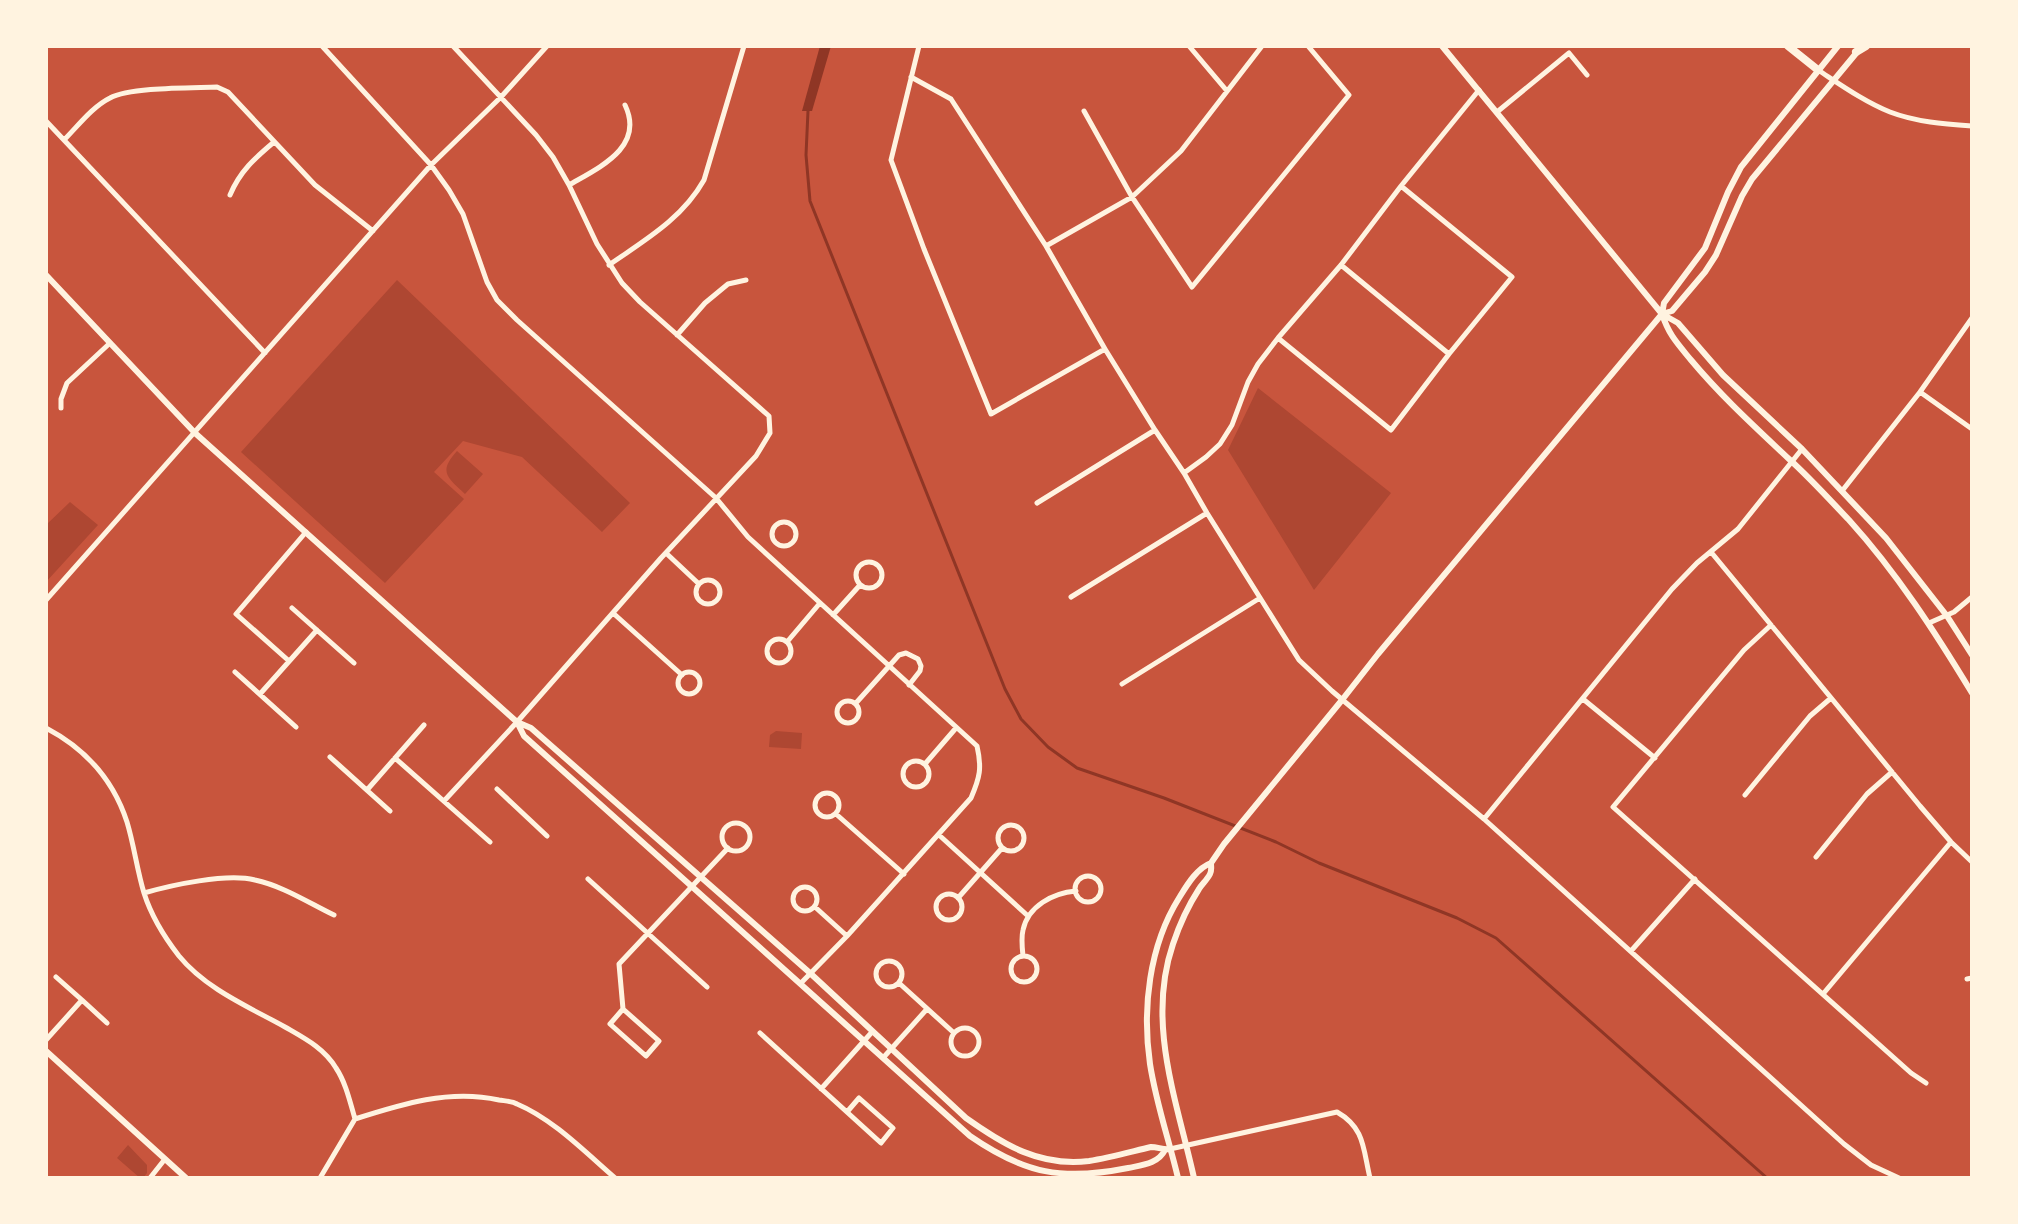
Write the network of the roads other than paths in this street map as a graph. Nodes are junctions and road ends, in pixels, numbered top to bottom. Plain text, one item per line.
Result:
1 (322, 46) edge
2 (453, 46) edge
3 (547, 46) edge
4 (734, 46) edge
5 (919, 46) edge
6 (1189, 46) edge
7 (1262, 46) edge
8 (1308, 46) edge
9 (1442, 46) edge
10 (1788, 46) edge
11 (1838, 46) edge
12 (743, 47) edge
13 (1861, 48) edge
14 (1818, 70) junction
15 (1587, 75) dead end
16 (911, 77) junction
17 (1833, 80) junction
18 (1479, 90) junction
19 (1227, 92) junction
20 (501, 97) junction
21 (625, 105) dead end
22 (1084, 111) dead end
23 (1497, 112) junction
24 (46, 121) edge
25 (1972, 126) edge
26 (64, 140) junction
27 (274, 142) junction
28 (431, 165) junction
29 (569, 185) junction
30 (1401, 186) junction
31 (230, 195) dead end
32 (1132, 197) junction
33 (373, 231) junction
34 (1046, 246) junction
35 (609, 265) junction
36 (1341, 265) junction
37 (46, 275) edge
38 (746, 280) dead end
39 (1662, 314) junction
40 (1972, 318) edge
41 (677, 335) junction
42 (1278, 338) junction
43 (111, 342) junction
44 (1105, 349) junction
45 (265, 353) junction
46 (1449, 354) junction
47 (1920, 392) junction
48 (61, 408) dead end
49 (1972, 429) edge
50 (1155, 430) junction
51 (195, 433) junction
52 (1802, 449) junction
53 (1791, 461) junction
54 (1184, 473) junction
55 (1842, 491) junction
56 (716, 498) junction
57 (1037, 503) dead end
58 (1207, 513) junction
59 (306, 532) junction
60 (775, 543) junction
61 (1711, 552) junction
62 (666, 553) junction
63 (766, 553) junction
64 (699, 584) junction
65 (860, 585) junction
66 (1071, 597) dead end
67 (1972, 597) edge
68 (1260, 598) junction
69 (46, 600) edge
70 (820, 603) junction
71 (292, 608) dead end
72 (613, 613) junction
73 (833, 615) junction
74 (1947, 616) junction
75 (1929, 623) junction
76 (1771, 625) junction
77 (317, 630) junction
78 (787, 642) junction
79 (1972, 655) edge
80 (289, 661) junction
81 (354, 663) dead end
82 (888, 666) junction
83 (235, 672) dead end
84 (682, 675) junction
85 (1122, 684) dead end
86 (909, 685) junction
87 (1972, 693) edge
88 (260, 694) junction
89 (1831, 698) junction
90 (1583, 699) junction
91 (1342, 700) junction
92 (856, 703) junction
93 (517, 722) junction
94 (424, 725) dead end
95 (296, 727) dead end
96 (46, 728) edge
97 (956, 728) junction
98 (330, 757) dead end
99 (395, 758) junction
100 (1655, 758) junction
101 (925, 764) junction
102 (1892, 772) junction
103 (497, 789) dead end
104 (367, 790) junction
105 (1745, 795) dead end
106 (444, 801) junction
107 (390, 811) dead end
108 (836, 814) junction
109 (1484, 819) junction
110 (939, 835) junction
111 (547, 836) dead end
112 (490, 842) dead end
113 (1951, 842) junction
114 (728, 848) junction
115 (1002, 848) junction
116 (1816, 857) dead end
117 (1972, 862) edge
118 (1211, 863) junction
119 (980, 873) junction
120 (904, 874) junction
121 (701, 876) junction
122 (588, 879) dead end
123 (1695, 879) junction
124 (692, 886) junction
125 (1076, 891) junction
126 (144, 893) junction
127 (958, 898) junction
128 (815, 907) junction
129 (334, 915) dead end
130 (1028, 916) junction
131 (648, 933) junction
132 (847, 936) junction
133 (1631, 951) junction
134 (1023, 956) junction
135 (810, 973) junction
136 (56, 977) dead end
137 (801, 983) junction
138 (899, 983) junction
139 (707, 987) dead end
140 (1823, 994) junction
141 (82, 1000) junction
142 (623, 1009) junction
143 (927, 1009) junction
144 (107, 1023) dead end
145 (872, 1032) junction
146 (760, 1033) dead end
147 (955, 1033) junction
148 (46, 1040) edge
149 (864, 1041) junction
150 (891, 1049) junction
151 (46, 1051) edge
152 (883, 1058) junction
153 (1926, 1083) dead end
154 (821, 1089) junction
155 (847, 1112) junction
156 (355, 1119) junction
157 (1186, 1145) junction
158 (1168, 1150) junction
159 (165, 1159) junction
160 (150, 1178) edge
161 (186, 1178) edge
162 (320, 1178) edge
163 (615, 1178) edge
164 (1178, 1178) edge
165 (1194, 1178) edge
166 (1370, 1178) edge
167 (1899, 1178) edge

1 - 28 street
2 - 20 street
3 - 20 street
4 - 12 street
5 - 16 street
6 - 19 street
7 - 19 street
8 - 32 street
9 - 18 main road
10 - 14 highway
11 - 14 main road
12 - 35 street
13 - 17 main road
14 - 17 street
14 - 39 main road
15 - 23 street
16 - 34 street
16 - 44 street
17 - 25 street
17 - 39 main road
18 - 23 main road
18 - 30 street
19 - 32 street
20 - 28 street
20 - 29 street
21 - 29 street
22 - 32 street
23 - 39 main road
24 - 26 street
26 - 27 street
26 - 45 street
27 - 31 street
27 - 33 street
28 - 33 street
28 - 56 street
29 - 35 street
30 - 36 street
30 - 46 street
32 - 34 street
33 - 45 street
34 - 44 street
35 - 41 street
36 - 42 street
36 - 46 street
37 - 43 main road
38 - 41 street
39 - 52 main road
39 - 53 main road
39 - 91 main road
40 - 47 street
41 - 56 street
42 - 46 street
42 - 54 street
43 - 48 street
43 - 51 main road
44 - 50 street
45 - 51 street
47 - 49 street
47 - 55 street
50 - 54 street
50 - 57 street
51 - 59 main road
51 - 69 street
52 - 53 street
52 - 55 main road
53 - 61 street
53 - 75 main road
54 - 58 street
55 - 74 main road
56 - 62 street
56 - 63 street
58 - 66 street
58 - 68 street
59 - 80 street
59 - 93 main road
60 - 60 street
60 - 63 street
61 - 76 street
61 - 90 street
62 - 64 street
62 - 72 street
63 - 70 street
64 - 64 street
65 - 65 street
65 - 73 street
67 - 74 street
68 - 85 street
68 - 91 street
70 - 73 street
70 - 78 street
71 - 77 street
72 - 84 street
72 - 93 street
73 - 82 street
74 - 75 street
74 - 79 main road
75 - 87 main road
76 - 89 street
76 - 100 street
77 - 80 street
77 - 81 street
78 - 78 street
80 - 88 street
82 - 86 street
82 - 86 street
82 - 92 street
83 - 88 street
84 - 84 street
86 - 97 street
88 - 95 street
89 - 102 street
89 - 105 street
90 - 100 street
90 - 109 street
91 - 109 street
91 - 118 main road
92 - 92 street
93 - 106 street
93 - 121 main road
93 - 124 main road
94 - 99 street
96 - 126 street
97 - 101 street
97 - 110 street
98 - 104 street
99 - 104 street
99 - 106 street
100 - 123 street
101 - 101 street
102 - 113 street
102 - 116 street
103 - 111 street
104 - 107 street
106 - 112 street
108 - 108 street
108 - 120 street
109 - 133 street
110 - 119 street
110 - 120 street
113 - 117 street
113 - 140 street
114 - 114 street
114 - 121 street
115 - 115 street
115 - 119 street
118 - 157 main road
118 - 158 main road
119 - 127 street
119 - 130 street
120 - 132 street
121 - 124 street
121 - 135 main road
122 - 131 street
123 - 133 street
123 - 140 street
124 - 131 street
124 - 137 main road
125 - 125 street
125 - 130 street
126 - 129 street
126 - 156 street
127 - 127 street
128 - 128 street
128 - 132 street
130 - 134 street
131 - 139 street
131 - 142 street
132 - 135 street
133 - 167 street
134 - 134 street
135 - 137 street
135 - 145 main road
136 - 141 street
137 - 149 main road
138 - 138 street
138 - 143 street
140 - 153 street
141 - 144 street
141 - 148 street
142 - 142 street
143 - 147 street
143 - 150 street
145 - 149 street
145 - 150 main road
146 - 154 street
147 - 147 street
149 - 152 main road
149 - 154 street
150 - 152 street
150 - 158 main road
151 - 159 main road
152 - 158 main road
154 - 155 street
155 - 155 street
156 - 162 street
156 - 163 street
157 - 158 street
157 - 165 main road
157 - 166 street
158 - 164 main road
159 - 160 street
159 - 161 main road

